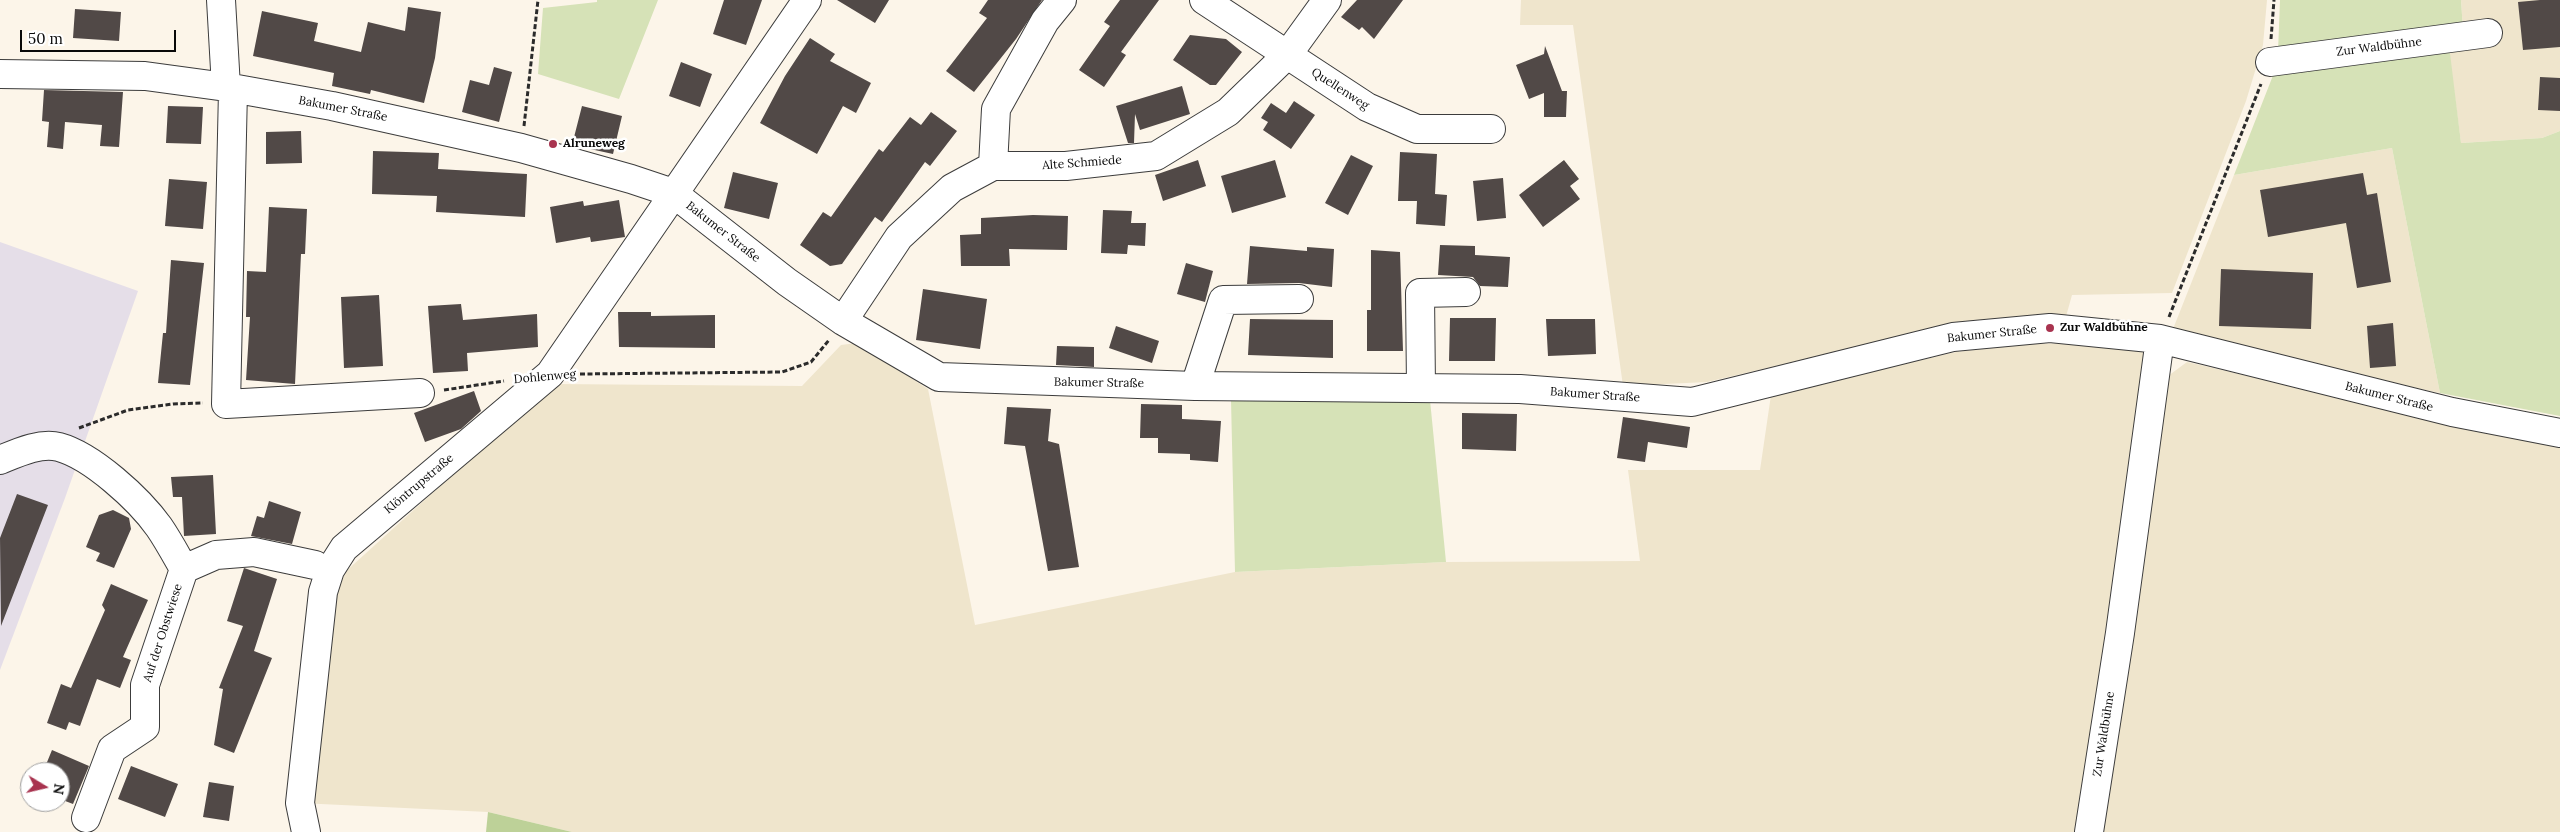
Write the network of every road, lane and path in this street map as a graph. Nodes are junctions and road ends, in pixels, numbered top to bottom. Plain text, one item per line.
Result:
1 (221, 0) edge
2 (538, 0) edge
3 (807, 0) edge
4 (1062, 0) edge
5 (1204, 0) edge
6 (1327, 0) edge
7 (2274, 0) edge
8 (2488, 33) dead end
9 (1288, 54) junction
10 (2270, 62) junction
11 (3, 76) edge
12 (229, 89) junction
13 (1491, 129) dead end
14 (521, 148) junction
15 (993, 166) junction
16 (673, 193) junction
17 (1466, 292) dead end
18 (1299, 299) dead end
19 (843, 321) junction
20 (2160, 339) junction
21 (550, 374) junction
22 (513, 380) dead end
23 (1195, 386) junction
24 (1421, 388) junction
25 (420, 393) joint
26 (226, 404) junction
27 (2560, 433) edge
28 (57, 446) junction
29 (0, 460) edge
30 (315, 565) dead end
31 (184, 569) junction
32 (86, 818) dead end
33 (306, 832) edge
34 (2089, 832) edge

1 - 12 street
2 - 14 path
3 - 16 street
4 - 15 street
5 - 9 street, Quellenweg
6 - 9 street, Alte Schmiede
7 - 10 path
8 - 10 street, Zur Waldbühne
9 - 13 street, Quellenweg
9 - 15 street, Alte Schmiede
10 - 20 path
11 - 12 street, Bakumer Straße
12 - 14 street, Bakumer Straße
12 - 26 street
14 - 16 street, Bakumer Straße
15 - 19 street, Alte Schmiede
16 - 19 street, Bakumer Straße
16 - 21 street, Klöntrupstraße
17 - 24 street
18 - 23 street
19 - 21 path, Dohlenweg
19 - 23 street, Bakumer Straße
20 - 24 street, Bakumer Straße
20 - 27 street, Bakumer Straße
20 - 34 street, Zur Waldbühne
21 - 33 street, Klöntrupstraße
22 - 25 path, Dohlenweg
23 - 24 street, Bakumer Straße
25 - 26 street
26 - 28 path
28 - 29 street, Auf der Obstwiese
28 - 31 street, Auf der Obstwiese
30 - 31 street, Auf der Obstwiese
31 - 32 street, Auf der Obstwiese

